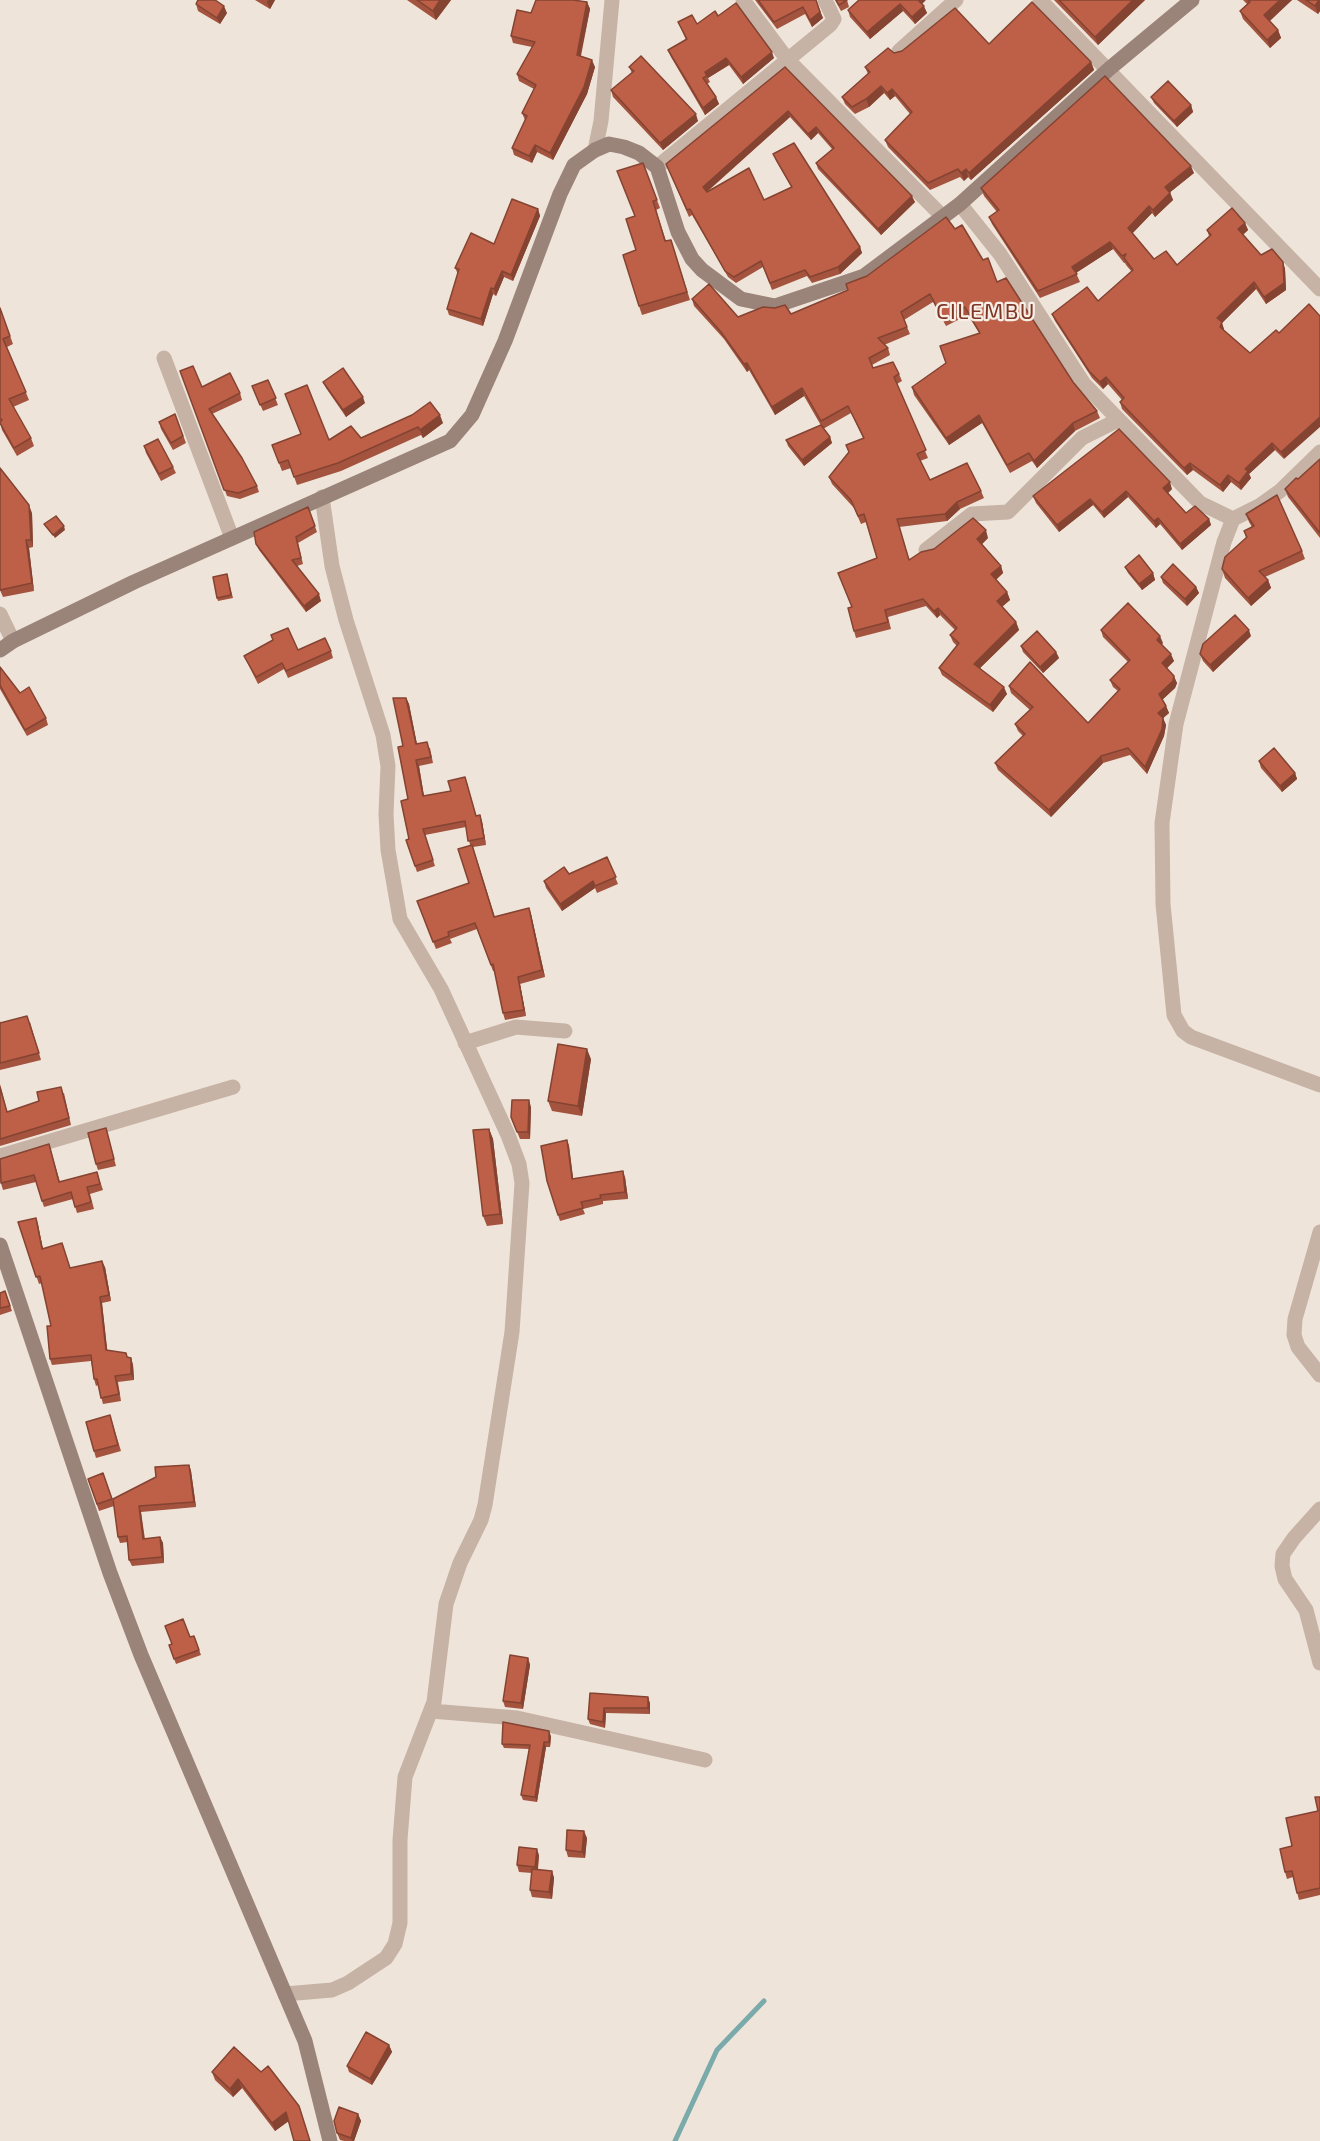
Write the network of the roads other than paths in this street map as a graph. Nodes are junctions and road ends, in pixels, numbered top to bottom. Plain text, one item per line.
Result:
1 (612, 0) edge
2 (743, 0) edge
3 (825, 0) edge
4 (956, 0) edge
5 (1040, 0) edge
6 (1192, 0) edge
7 (899, 51) edge
8 (787, 59) junction
9 (1109, 69) junction
10 (595, 150) junction
11 (657, 167) junction
12 (960, 204) junction
13 (943, 217) junction
14 (1320, 288) edge
15 (164, 358) dead end
16 (1118, 420) junction
17 (1320, 452) edge
18 (322, 497) junction
19 (1233, 519) junction
20 (232, 538) junction
21 (926, 550) edge
22 (0, 614) edge
23 (13, 641) junction
24 (0, 650) edge
25 (565, 1031) dead end
26 (465, 1043) junction
27 (1320, 1085) edge
28 (232, 1087) dead end
29 (0, 1156) edge
30 (1320, 1232) edge
31 (0, 1245) edge
32 (1320, 1375) edge
33 (1320, 1509) edge
34 (1320, 1663) edge
35 (431, 1711) junction
36 (705, 1760) dead end
37 (285, 1994) junction
38 (330, 2141) edge

1 - 10 street
2 - 8 street
3 - 8 street
4 - 7 street
5 - 9 street
6 - 9 street
8 - 11 street
8 - 13 street
9 - 12 street
9 - 14 street
10 - 11 street
10 - 18 street
11 - 13 street
12 - 13 street
12 - 16 street
15 - 20 street
16 - 19 street
16 - 21 street
17 - 19 street
18 - 20 street
18 - 26 street
19 - 27 street
20 - 23 street
22 - 23 street
23 - 24 street
25 - 26 street
26 - 35 street
28 - 29 street
30 - 32 street
31 - 37 street
33 - 34 street
35 - 36 street
35 - 37 street
37 - 38 street

